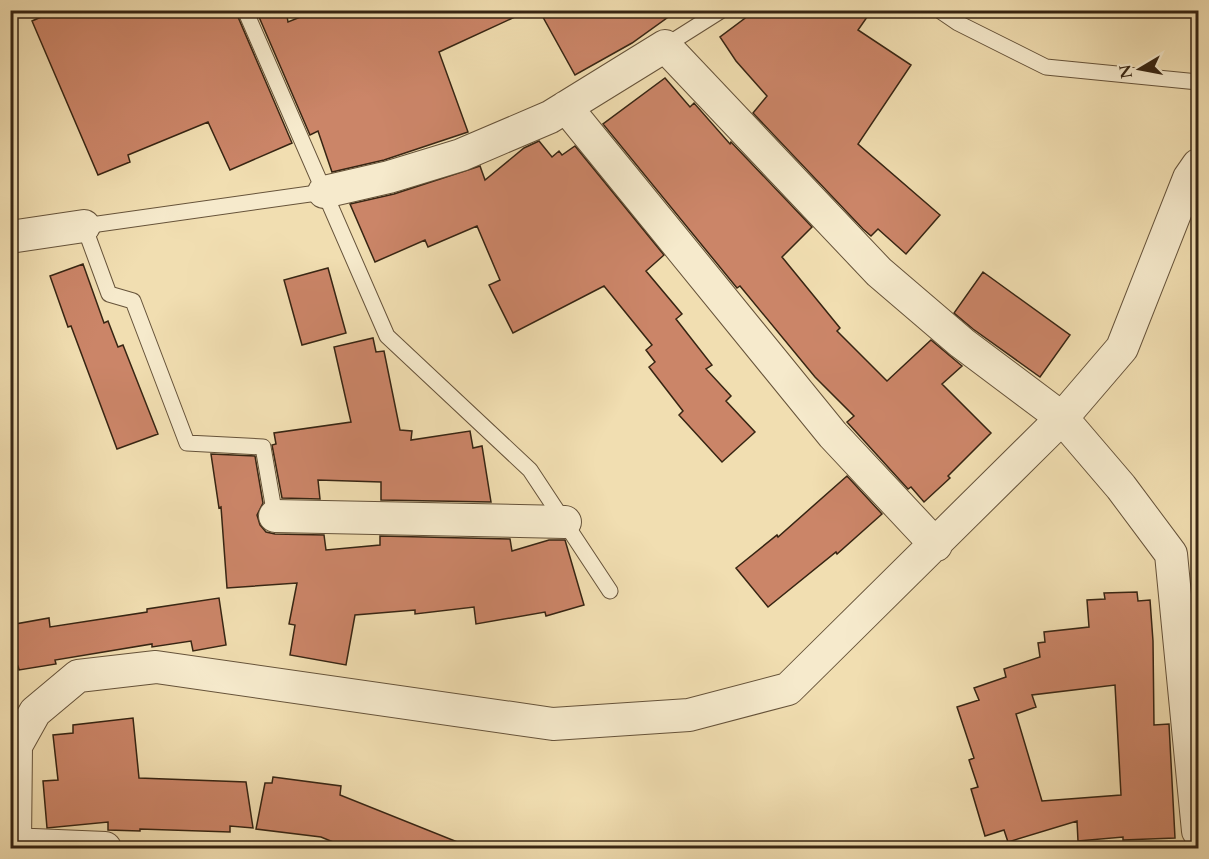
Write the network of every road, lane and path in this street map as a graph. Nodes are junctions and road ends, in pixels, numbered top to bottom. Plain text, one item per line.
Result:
1 (245, 10) edge
2 (722, 10) edge
3 (939, 10) edge
4 (664, 46) junction
5 (1198, 82) edge
6 (566, 107) junction
7 (1198, 165) edge
8 (324, 192) junction
9 (84, 226) junction
10 (10, 237) edge
11 (1062, 418) junction
12 (275, 516) joint
13 (565, 522) junction
14 (936, 545) junction
15 (610, 591) dead end
16 (1190, 674) edge
17 (1198, 831) edge
18 (13, 844) edge
19 (105, 849) edge

1 - 8 lane
2 - 4 lane
3 - 5 lane
4 - 6 street
4 - 11 street
6 - 8 street
6 - 14 street
7 - 11 street
8 - 9 lane
8 - 13 lane
9 - 10 street
9 - 12 lane
11 - 14 street
11 - 16 street
12 - 13 street
13 - 15 lane
14 - 18 street
16 - 17 street
18 - 19 street

